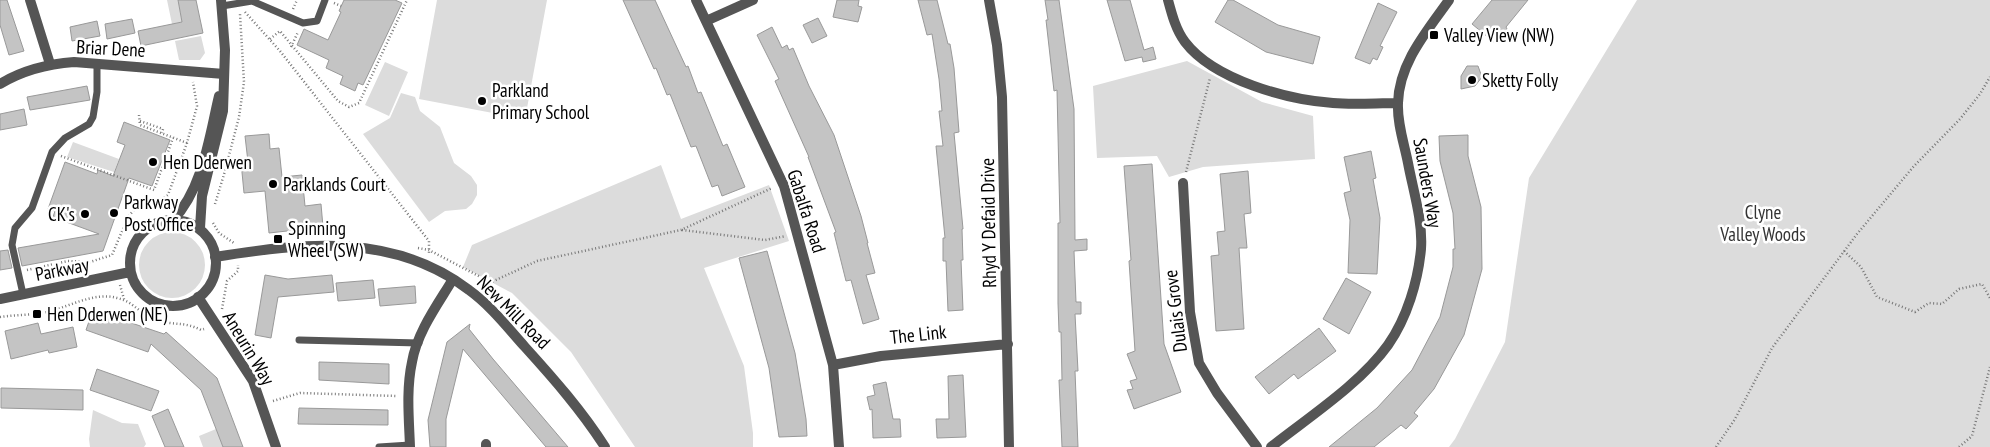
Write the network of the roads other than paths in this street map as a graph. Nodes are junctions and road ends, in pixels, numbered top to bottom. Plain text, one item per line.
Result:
1 (30, 0) edge
2 (325, 0) edge
3 (696, 0) edge
4 (752, 0) edge
5 (989, 0) edge
6 (1168, 0) edge
7 (1450, 0) edge
8 (222, 3) edge
9 (706, 21) junction
10 (97, 63) junction
11 (50, 64) junction
12 (224, 74) junction
13 (0, 84) edge
14 (1398, 103) junction
15 (1183, 183) road end
16 (173, 220) junction
17 (200, 228) junction
18 (215, 257) junction
19 (130, 272) junction
20 (453, 279) junction
21 (23, 294) junction
22 (198, 297) junction
23 (0, 299) edge
24 (299, 340) dead end
25 (418, 343) junction
26 (1008, 344) junction
27 (833, 365) junction
28 (410, 446) edge
29 (276, 447) edge
30 (379, 447) edge
31 (605, 447) edge
32 (839, 447) edge
33 (1009, 447) edge
34 (1258, 447) edge
35 (1272, 447) edge

1 - 11 street
2 - 8 lane
3 - 9 street, Gabalfa Road
4 - 9 street
5 - 26 street, Rhyd Y Defaid Drive
6 - 14 street
7 - 14 street, Saunders Way
8 - 12 street
9 - 27 street, Gabalfa Road
10 - 11 street, Briar Dene
10 - 12 street, Briar Dene
10 - 21 lane
11 - 13 street, Briar Dene
12 - 16 street
12 - 17 street
14 - 35 street, Saunders Way
15 - 34 street, Dulais Grove
16 - 17 street
16 - 19 street
17 - 18 street
18 - 20 street, New Mill Road
18 - 22 street
19 - 21 street, Parkway
19 - 22 street
20 - 25 street
20 - 31 street, New Mill Road
21 - 23 street, Parkway
22 - 29 street, Aneurin Way
24 - 25 lane
25 - 28 street
26 - 27 street, The Link
26 - 33 street, Rhyd Y Defaid Drive
27 - 32 street, Gabalfa Road
28 - 30 lane

